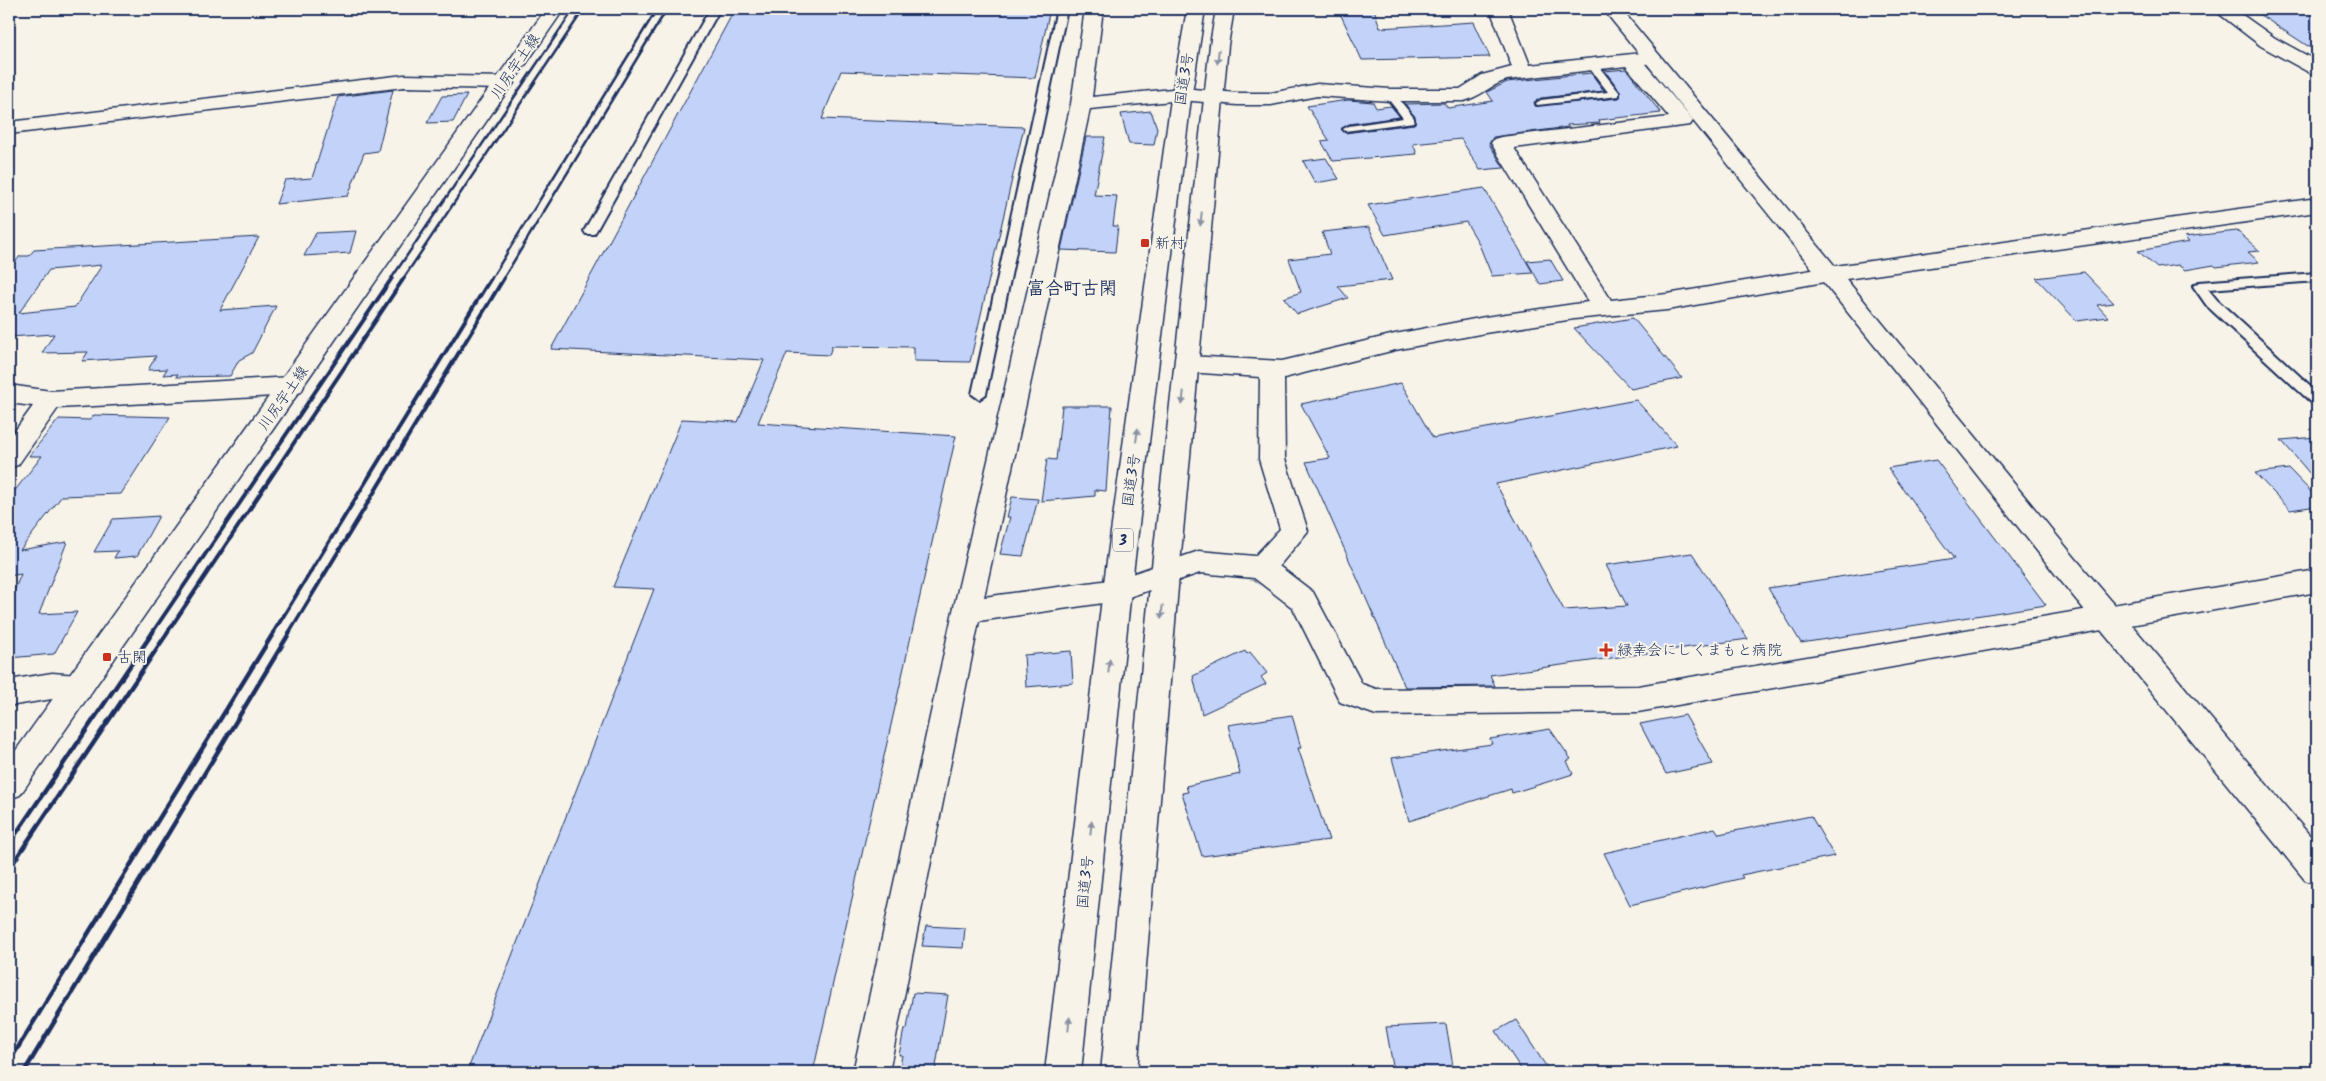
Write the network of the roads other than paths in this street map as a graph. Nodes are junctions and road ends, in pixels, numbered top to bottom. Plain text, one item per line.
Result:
1 (555, 9) edge
2 (715, 9) edge
3 (1062, 9) edge
4 (1094, 9) edge
5 (1196, 9) edge
6 (1225, 9) edge
7 (1499, 9) edge
8 (1612, 9) edge
9 (2222, 9) edge
10 (1641, 60) junction
11 (1592, 65) junction
12 (2317, 69) edge
13 (1523, 72) junction
14 (504, 83) junction
15 (1182, 94) junction
16 (1390, 95) junction
17 (1214, 96) junction
18 (1541, 103) dead end
19 (1081, 104) junction
20 (9, 128) edge
21 (1349, 129) dead end
22 (2317, 205) edge
23 (590, 231) dead end
24 (1830, 274) junction
25 (2317, 277) edge
26 (1604, 308) junction
27 (1186, 364) junction
28 (1272, 369) junction
29 (292, 386) junction
30 (9, 394) edge
31 (979, 394) dead end
32 (51, 400) junction
33 (2317, 400) edge
34 (9, 458) edge
35 (1261, 568) junction
36 (1166, 575) junction
37 (2317, 581) edge
38 (1117, 590) junction
39 (967, 611) junction
40 (2110, 618) junction
41 (78, 688) junction
42 (9, 694) edge
43 (9, 785) edge
44 (2317, 869) edge
45 (871, 1072) edge
46 (1063, 1072) edge
47 (1119, 1072) edge

1 - 14 main road, 川尻宇土線
2 - 23 lane
3 - 31 lane
4 - 19 main road
5 - 15 main road, 国道3号 / 3
6 -> 17 main road, 国道3号
7 - 13 main road
8 - 10 main road
9 - 12 main road
10 - 11 main road
10 - 24 main road
10 - 26 main road
11 - 13 main road
11 - 18 lane
13 - 16 main road
14 - 20 main road
14 - 29 main road, 川尻宇土線
15 - 17 main road
15 - 19 main road
38 -> 15 main road, 国道3号 / 3
16 - 17 main road
16 - 21 lane
17 -> 27 main road, 国道3号
19 - 39 main road
22 - 24 main road
24 - 26 main road
24 - 40 main road
25 - 33 lane
26 - 28 main road
27 - 28 main road
27 -> 36 main road, 国道3号
28 - 35 main road
29 - 32 main road
29 - 41 main road, 川尻宇土線
30 - 32 main road
32 - 34 main road
35 - 36 main road
35 - 40 main road
36 - 38 main road
36 -> 47 main road, 国道3号
37 - 40 main road
38 - 39 main road
46 -> 38 main road, 国道3号 / 3
39 - 45 main road
40 - 44 main road
41 - 42 main road
41 - 43 main road, 川尻宇土線

